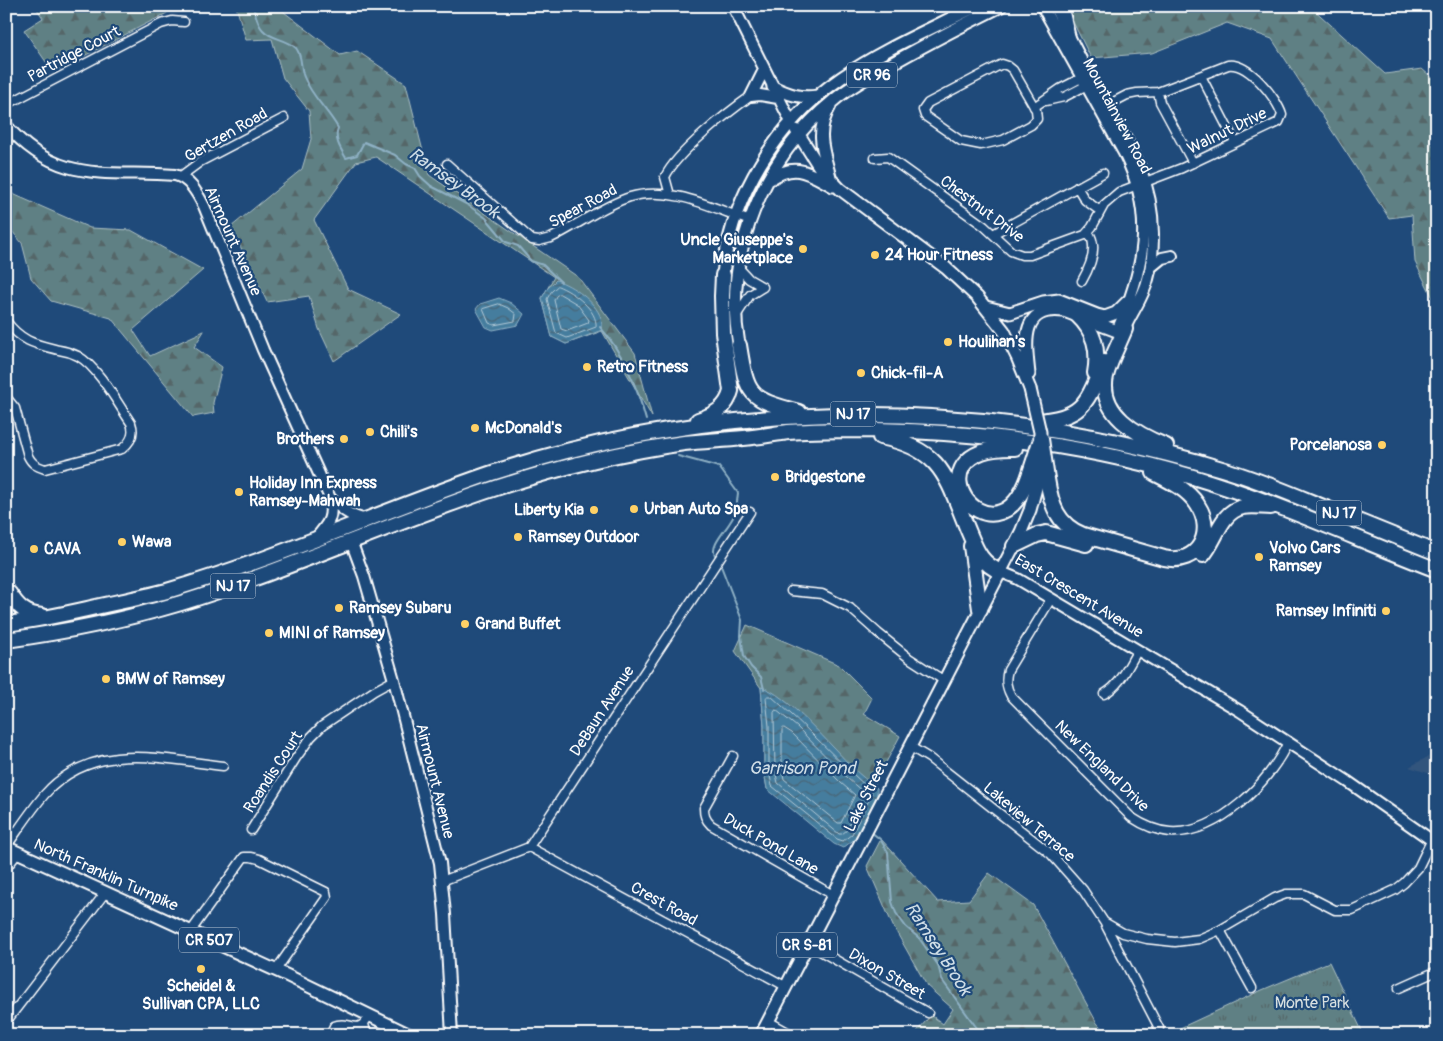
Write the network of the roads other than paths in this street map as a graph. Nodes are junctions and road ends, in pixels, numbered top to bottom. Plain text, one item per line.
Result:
1 (733, 6) edge
2 (976, 6) edge
3 (1001, 6) edge
4 (1042, 6) edge
5 (1054, 6) edge
6 (1062, 6) edge
7 (184, 22) dead end
8 (1069, 36) junction
9 (764, 70) junction
10 (1201, 76) junction
11 (1087, 80) junction
12 (773, 87) junction
13 (1158, 92) junction
14 (751, 96) junction
15 (817, 96) junction
16 (778, 98) junction
17 (834, 100) junction
18 (6, 105) edge
19 (1034, 107) junction
20 (1103, 108) junction
21 (284, 118) dead end
22 (791, 122) junction
23 (6, 125) edge
24 (799, 135) junction
25 (1235, 142) junction
26 (874, 158) dead end
27 (1193, 163) junction
28 (447, 164) dead end
29 (1103, 174) dead end
30 (181, 176) junction
31 (768, 180) junction
32 (1141, 183) junction
33 (836, 185) junction
34 (1077, 187) junction
35 (670, 195) junction
36 (1100, 211) junction
37 (736, 216) junction
38 (750, 221) junction
39 (1088, 232) junction
40 (993, 234) junction
41 (1148, 242) junction
42 (1172, 256) dead end
43 (738, 267) junction
44 (1150, 267) junction
45 (723, 275) joint
46 (1082, 281) dead end
47 (1128, 301) junction
48 (986, 307) junction
49 (1077, 315) junction
50 (736, 317) junction
51 (6, 321) edge
52 (1121, 330) junction
53 (739, 345) joint
54 (1093, 386) junction
55 (1030, 389) junction
56 (6, 398) edge
57 (814, 416) junction
58 (1003, 423) junction
59 (842, 430) junction
60 (663, 431) junction
61 (1041, 439) joint
62 (1070, 449) junction
63 (1119, 458) junction
64 (1227, 470) junction
65 (1038, 477) junction
66 (329, 496) junction
67 (1283, 507) junction
68 (750, 512) dead end
69 (366, 520) junction
70 (970, 536) junction
71 (315, 539) junction
72 (351, 541) junction
73 (1014, 546) junction
74 (1437, 553) edge
75 (1437, 570) edge
76 (1000, 572) junction
77 (791, 591) dead end
78 (7, 593) edge
79 (1051, 599) junction
80 (980, 609) junction
81 (50, 617) junction
82 (6, 624) edge
83 (6, 640) edge
84 (1138, 650) junction
85 (394, 680) junction
86 (943, 680) junction
87 (1104, 694) dead end
88 (1288, 742) junction
89 (910, 746) junction
90 (733, 756) dead end
91 (223, 766) dead end
92 (251, 830) dead end
93 (1434, 842) edge
94 (6, 847) edge
95 (529, 847) junction
96 (18, 853) junction
97 (6, 868) edge
98 (442, 881) junction
99 (105, 893) junction
100 (832, 895) junction
101 (1104, 922) junction
102 (1220, 930) junction
103 (191, 931) junction
104 (808, 944) junction
105 (276, 970) junction
106 (1437, 971) edge
107 (785, 986) junction
108 (1252, 988) dead end
109 (1399, 988) dead end
110 (928, 1013) dead end
111 (366, 1020) junction
112 (768, 1021) junction
113 (6, 1022) edge
114 (1159, 1028) dead end
115 (330, 1035) edge
116 (369, 1035) edge
117 (410, 1035) edge
118 (452, 1035) edge
119 (761, 1035) edge
120 (793, 1035) edge

1 - 9 street
2 - 15 main road, CR 96
3 - 17 main road, CR 96
4 - 11 street, Mountainview Road
5 - 8 street, Mountainview Road
6 - 8 main road
7 - 18 street, Partridge Court
8 - 11 street, Mountainview Road
9 - 12 street
9 - 14 street
10 - 13 street, Walnut Drive
10 - 25 street
10 - 25 street, Walnut Drive
11 - 19 street
11 - 20 street, Mountainview Road
12 - 15 main road
12 - 16 street
13 - 20 street, Walnut Drive
13 - 27 street
14 - 16 street
14 - 35 street
15 - 22 main road, CR 96
16 - 22 street
17 - 24 main road, CR 96
17 - 33 main road
19 - 19 street
20 - 32 street, Mountainview Road
21 - 30 street, Gertzen Road
22 - 24 main road
22 - 37 main road
23 - 30 street, Airmount Avenue
24 - 31 main road
24 - 33 main road
25 - 27 street, Walnut Drive
26 - 40 street, Chestnut Drive
27 - 32 street, Walnut Drive
28 - 35 street, Spear Road
29 - 34 street
30 - 66 street, Airmount Avenue
31 - 33 main road
31 - 38 main road
32 - 36 street
32 - 41 street, Mountainview Road
33 - 48 main road
34 - 36 street
34 - 40 street
35 - 37 street, Spear Road
36 - 39 street
37 - 38 street, Spear Road
37 - 45 main road
38 - 43 main road
39 - 40 street, Chestnut Drive
39 - 46 street
41 - 44 street, Mountainview Road
41 - 47 street, Mountainview Road
42 - 44 street
43 - 50 main road
43 - 50 street
44 - 52 street, Mountainview Road
45 - 60 highway
47 - 48 main road
47 - 52 street, Mountainview Road
48 - 55 main road
49 - 52 main road
49 - 54 highway
49 - 55 main road
50 - 53 main road
51 - 56 street
52 - 54 highway
52 - 64 highway
53 - 57 highway
54 - 58 highway
55 - 61 main road, bridge
57 - 58 highway, NJ 17
57 - 60 highway, NJ 17
58 - 64 highway, NJ 17
59 - 62 highway, NJ 17
59 - 70 highway
59 - 72 highway, NJ 17
60 - 69 highway, NJ 17
61 - 65 highway, bridge
62 - 63 highway, NJ 17
62 - 65 highway
63 - 65 highway
63 - 67 highway, NJ 17
64 - 74 highway, NJ 17
65 - 73 main road, East Crescent Avenue
66 - 69 street, Airmount Avenue
66 - 71 street, Airmount Avenue
67 - 73 highway
67 - 75 highway, NJ 17
68 - 95 street, DeBaun Avenue
69 - 71 highway, NJ 17
70 - 76 highway
70 - 80 highway
71 - 81 highway, NJ 17
72 - 83 highway, NJ 17
72 - 85 street, Airmount Avenue
73 - 76 main road, East Crescent Avenue
76 - 79 street, East Crescent Avenue
76 - 80 main road, Lake Street / CR S-81
77 - 86 street
78 - 81 highway
79 - 84 street, East Crescent Avenue
79 - 88 street, New England Drive
80 - 86 main road, Lake Street / CR S-81
81 - 82 highway, NJ 17
84 - 87 street
84 - 88 street, East Crescent Avenue
85 - 92 street, Roandis Court
85 - 98 street, Airmount Avenue
86 - 89 main road, Lake Street / CR S-81
88 - 93 street, East Crescent Avenue
89 - 100 main road, Lake Street / CR S-81
89 - 101 street, Lakeview Terrace
90 - 100 street, Duck Pond Lane
91 - 94 street
93 - 102 street, Lakeview Terrace
94 - 96 main road, North Franklin Turnpike / CR 507
95 - 98 street
95 - 107 street, Crest Road
96 - 97 street
96 - 99 main road, North Franklin Turnpike / CR 507
98 - 118 street, Airmount Avenue
99 - 103 main road, North Franklin Turnpike / CR 507
99 - 113 street
100 - 104 main road, Lake Street / CR S-81
101 - 102 street, Lakeview Terrace
101 - 114 street
102 - 108 street
103 - 105 main road, North Franklin Turnpike / CR 507
103 - 105 street
104 - 107 main road, Lake Street / CR S-81
104 - 110 street, Dixon Street
105 - 111 main road, North Franklin Turnpike / CR 507
106 - 109 street
107 - 112 main road, Lake Street / CR S-81
111 - 115 street
111 - 116 street
111 - 117 main road, North Franklin Turnpike / CR 507
112 - 119 main road, Lake Street / CR S-81
112 - 120 street

